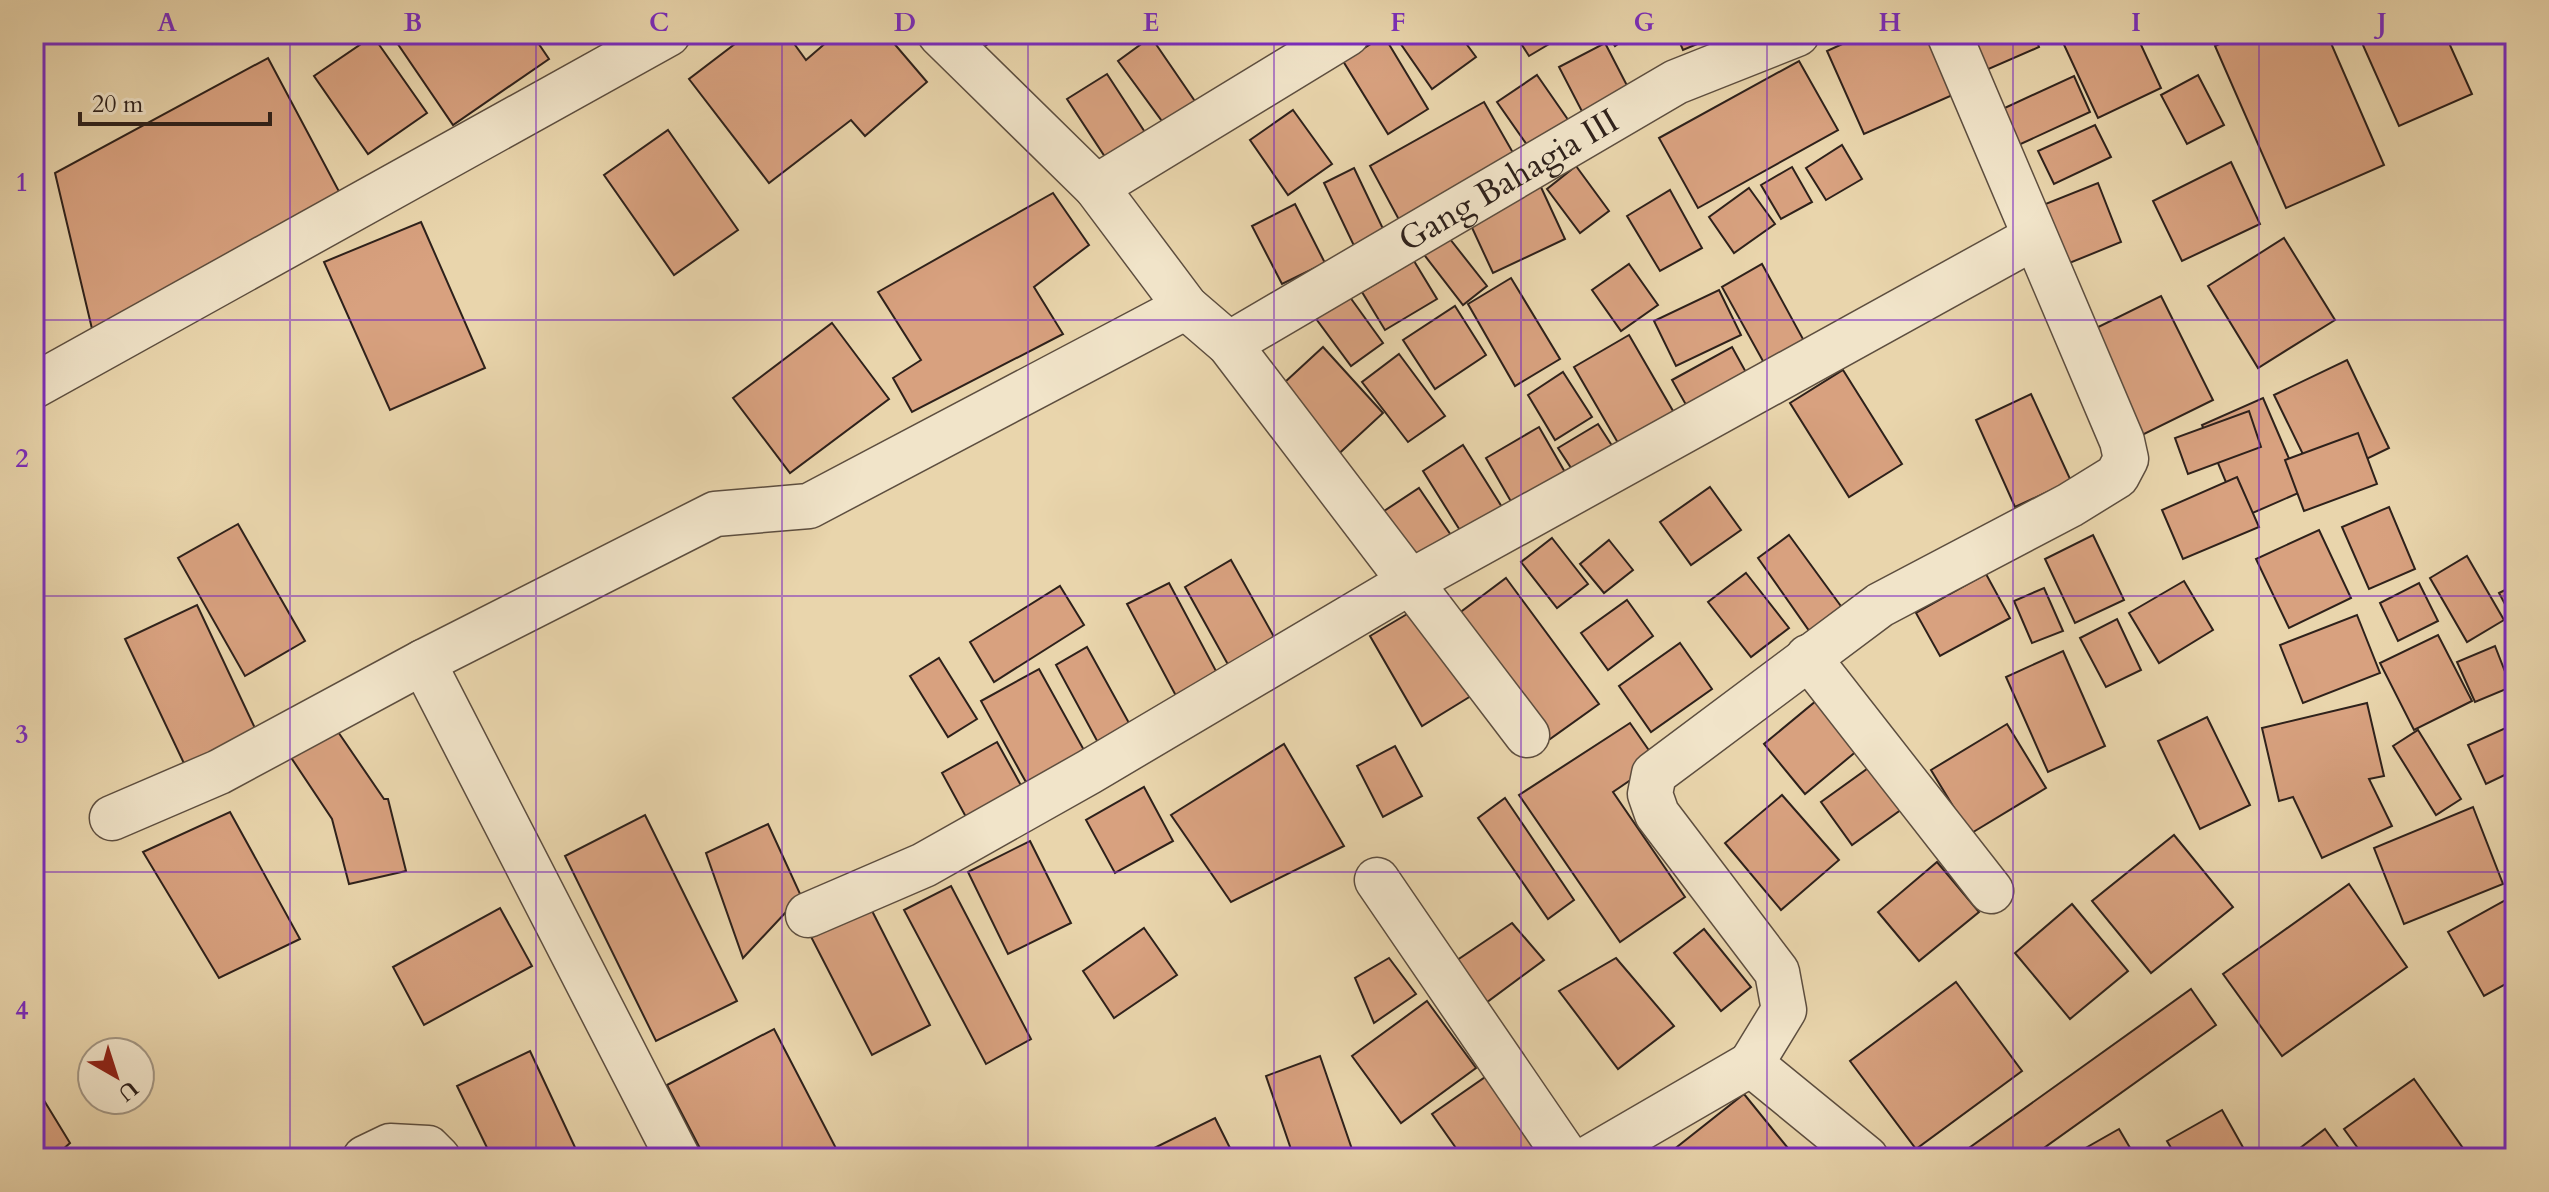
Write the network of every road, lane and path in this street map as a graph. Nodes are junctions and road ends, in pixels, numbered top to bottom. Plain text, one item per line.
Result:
1 (668, 34) edge
2 (940, 34) edge
3 (1347, 34) edge
4 (1797, 34) edge
5 (1949, 34) edge
6 (1096, 187) junction
7 (2033, 238) junction
8 (1186, 307) junction
9 (1229, 344) junction
10 (34, 386) edge
11 (1410, 582) junction
12 (1808, 657) junction
13 (423, 662) junction
14 (1527, 735) dead end
15 (112, 818) dead end
16 (1377, 880) dead end
17 (1991, 891) dead end
18 (808, 915) dead end
19 (1751, 1064) junction
20 (1587, 1157) edge
21 (365, 1158) edge
22 (438, 1158) edge
23 (678, 1158) edge
24 (1866, 1158) edge

1 - 10 street
2 - 6 street
3 - 6 street
4 - 9 street, Gang Bahagia III
5 - 7 street
6 - 8 street
7 - 11 street
7 - 12 street
8 - 9 street
8 - 13 street
9 - 11 street
11 - 14 street
11 - 18 street
12 - 17 street
12 - 19 street
13 - 15 street
13 - 23 street
16 - 20 street
19 - 20 street
19 - 24 street
21 - 22 street

